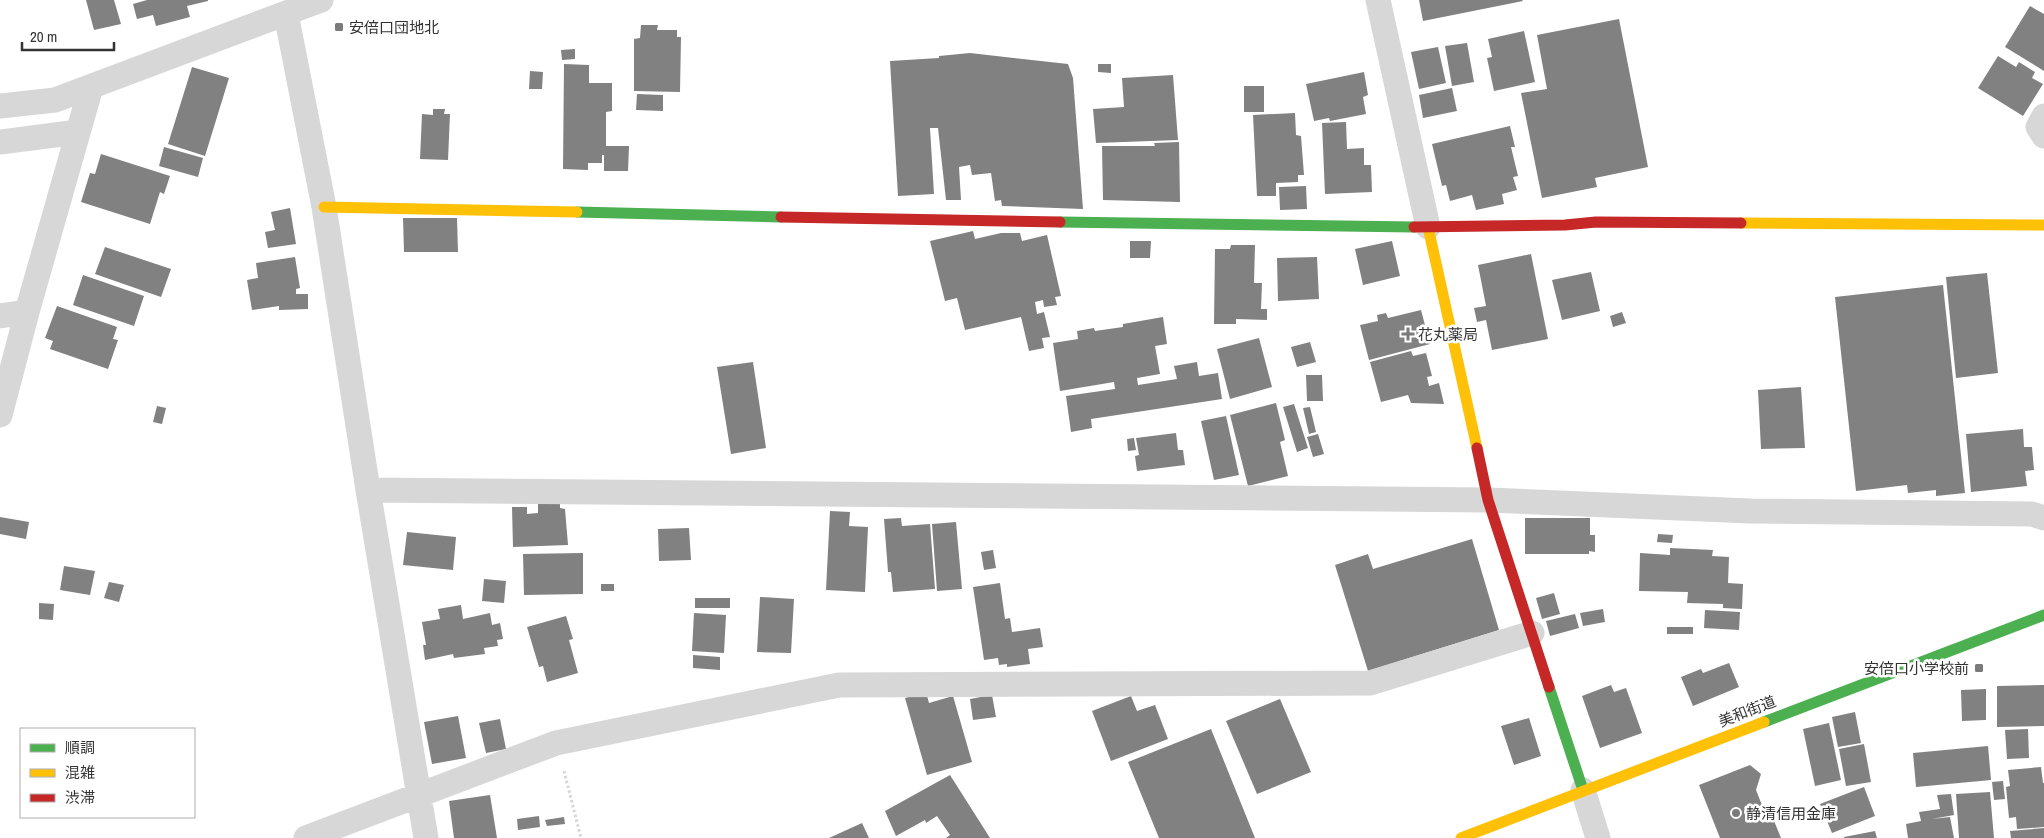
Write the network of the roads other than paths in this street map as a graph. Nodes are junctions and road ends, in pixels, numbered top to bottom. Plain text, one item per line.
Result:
1 (320, 0) edge
2 (1378, 0) edge
3 (286, 14) junction
4 (91, 87) junction
5 (0, 106) edge
6 (2044, 116) edge
7 (78, 132) junction
8 (2044, 136) edge
9 (0, 142) edge
10 (324, 207) junction
11 (2044, 225) edge
12 (1428, 227) junction
13 (27, 312) junction
14 (0, 316) edge
15 (0, 415) edge
16 (368, 490) junction
17 (1488, 500) junction
18 (2044, 518) edge
19 (2044, 615) edge
20 (1532, 633) junction
21 (1583, 790) junction
22 (418, 794) junction
23 (306, 838) edge
24 (426, 838) edge
25 (1461, 838) edge
26 (1598, 838) edge

1 - 3 street
2 - 12 street
3 - 4 street
3 - 10 street
4 - 5 street
4 - 7 street
6 - 8 street
7 - 9 street
7 - 13 street
10 - 12 street
10 - 16 street
11 - 12 street
12 - 17 street
13 - 14 street
13 - 15 street
16 - 17 street
16 - 22 street
17 - 18 street
17 - 20 street
19 - 21 street, 美和街道
20 - 21 street
20 - 22 street
21 - 25 street, 美和街道
21 - 26 street
22 - 23 street
22 - 24 street

